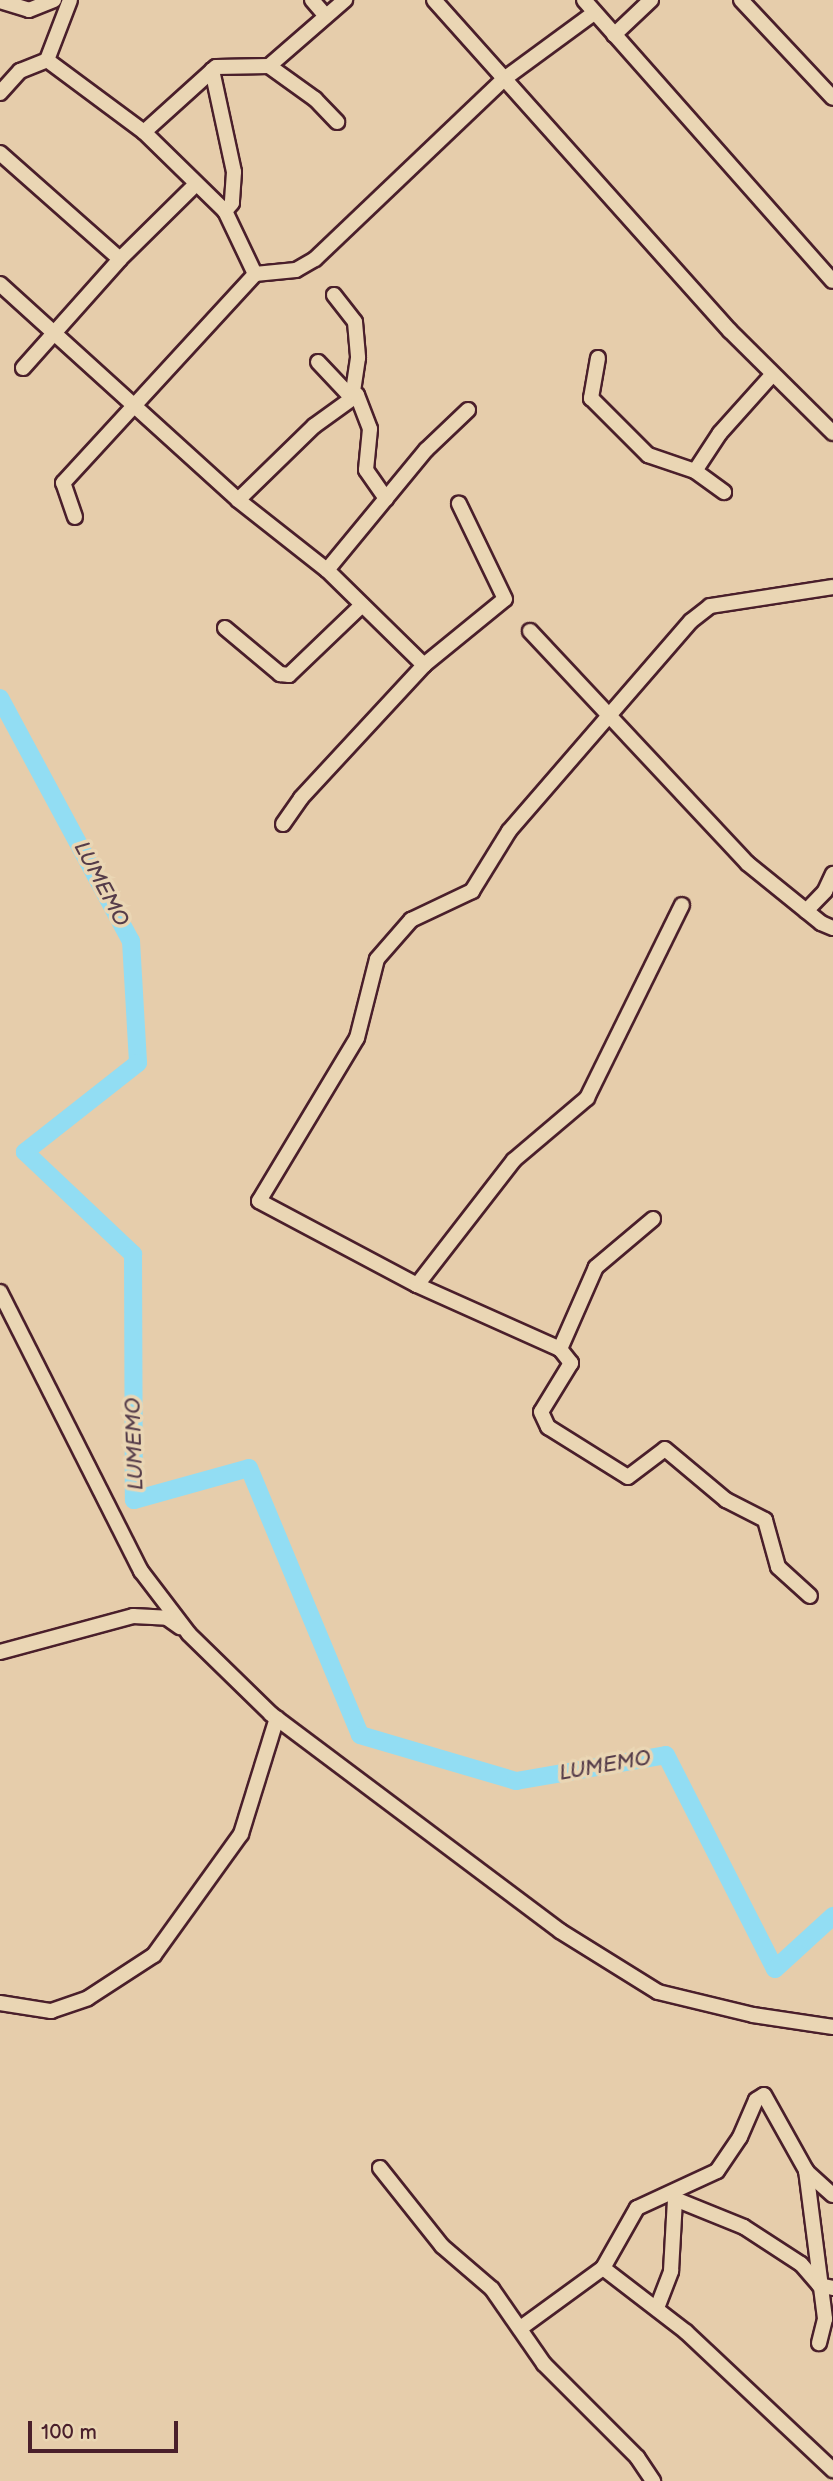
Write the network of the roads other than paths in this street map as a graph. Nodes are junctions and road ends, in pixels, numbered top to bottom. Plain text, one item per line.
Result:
1 (54, 0) edge
2 (70, 0) edge
3 (312, 0) edge
4 (345, 0) edge
5 (434, 0) edge
6 (584, 0) edge
7 (651, 0) edge
8 (741, 0) edge
9 (0, 1) edge
10 (594, 13) junction
11 (325, 15) junction
12 (614, 36) junction
13 (47, 60) junction
14 (269, 66) junction
15 (212, 70) junction
16 (504, 79) junction
17 (0, 93) edge
18 (833, 98) edge
19 (337, 122) dead end
20 (144, 132) junction
21 (0, 153) edge
22 (195, 185) junction
23 (225, 211) junction
24 (120, 259) junction
25 (255, 274) junction
26 (833, 281) edge
27 (0, 284) edge
28 (334, 295) dead end
29 (52, 333) junction
30 (598, 358) dead end
31 (317, 362) dead end
32 (23, 368) dead end
33 (772, 376) junction
34 (352, 398) junction
35 (136, 409) junction
36 (468, 410) dead end
37 (833, 433) edge
38 (695, 471) junction
39 (724, 492) dead end
40 (386, 499) junction
41 (238, 500) junction
42 (459, 504) dead end
43 (75, 517) dead end
44 (327, 570) junction
45 (833, 587) edge
46 (362, 605) junction
47 (225, 628) dead end
48 (530, 631) dead end
49 (424, 665) junction
50 (610, 713) junction
51 (283, 824) dead end
52 (833, 874) edge
53 (682, 905) dead end
54 (806, 911) junction
55 (833, 928) edge
56 (653, 1219) dead end
57 (417, 1285) junction
58 (0, 1292) edge
59 (560, 1349) junction
60 (810, 1596) dead end
61 (189, 1634) junction
62 (0, 1652) edge
63 (277, 1718) junction
64 (0, 2003) edge
65 (833, 2027) edge
66 (380, 2168) dead end
67 (806, 2170) junction
68 (675, 2195) junction
69 (833, 2195) edge
70 (603, 2268) junction
71 (826, 2287) edge
72 (657, 2308) junction
73 (522, 2327) junction
74 (819, 2343) dead end
75 (833, 2470) edge
76 (653, 2481) edge

1 - 9 street
2 - 13 street
3 - 11 street
4 - 11 street
5 - 16 street
6 - 10 street
7 - 12 street
8 - 18 street
10 - 12 street
10 - 16 street
11 - 14 street
12 - 26 street
13 - 17 street
13 - 20 street
14 - 15 street
14 - 19 street
15 - 20 street
15 - 23 street
16 - 25 street
16 - 33 street
20 - 22 street
21 - 24 street
22 - 23 street
22 - 24 street
23 - 25 street
24 - 29 street
25 - 35 street
27 - 29 street
28 - 34 street
29 - 32 street
29 - 35 street
30 - 38 street
31 - 34 street
33 - 37 street
33 - 38 street
34 - 40 street
34 - 41 street
35 - 41 street
35 - 43 street
36 - 40 street
38 - 39 street
40 - 44 street
41 - 44 street
42 - 49 street
44 - 46 street
45 - 50 street
46 - 47 street
46 - 49 street
48 - 50 street
49 - 51 street
50 - 54 street
50 - 57 street
52 - 54 street
53 - 57 street
54 - 55 street
56 - 59 street
57 - 59 street
58 - 61 street
59 - 60 street
61 - 62 street
61 - 63 street
63 - 64 street
63 - 65 street
66 - 73 street
67 - 68 street
67 - 69 street
67 - 71 street
68 - 70 street
68 - 71 street
68 - 72 street
70 - 72 street
70 - 73 street
71 - 74 street
72 - 75 street
73 - 76 street

